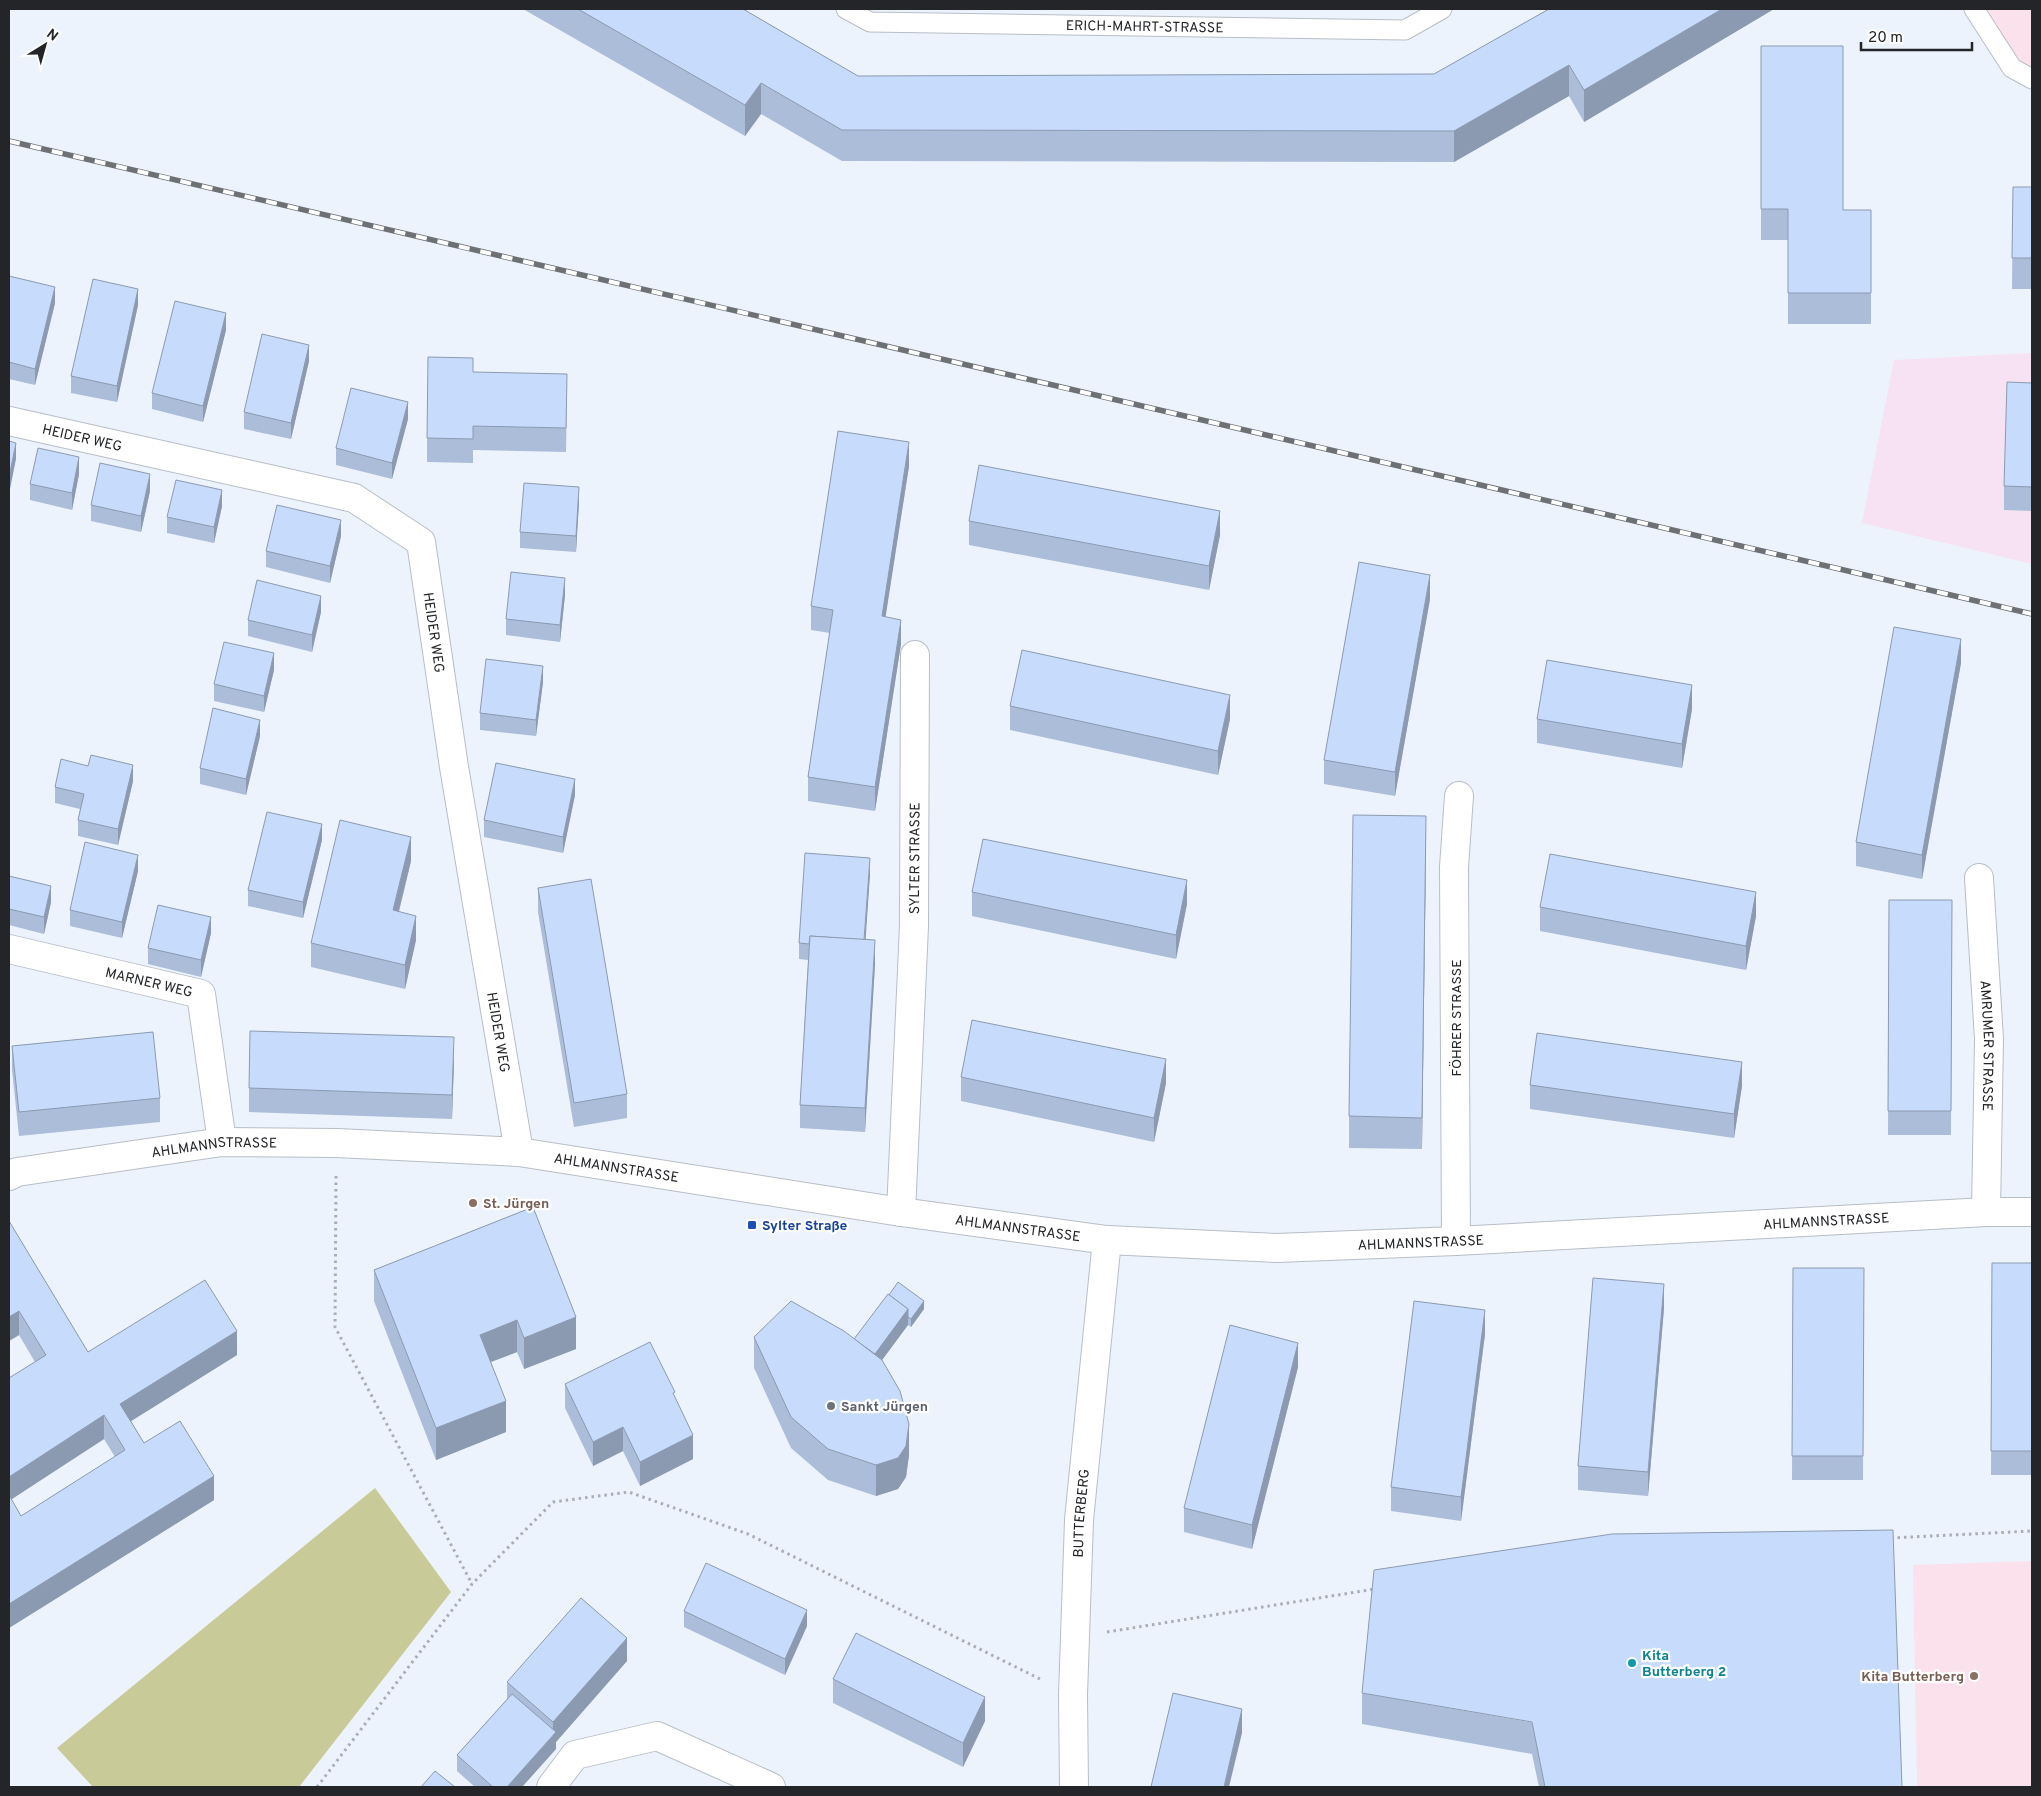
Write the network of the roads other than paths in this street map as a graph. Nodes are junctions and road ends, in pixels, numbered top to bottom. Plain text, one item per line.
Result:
1 (846, 9) edge
2 (1442, 9) edge
3 (1974, 9) edge
4 (2032, 80) edge
5 (9, 421) edge
6 (915, 655) dead end
7 (1459, 796) dead end
8 (1978, 878) dead end
9 (9, 949) edge
10 (222, 1142) junction
11 (519, 1152) junction
12 (9, 1176) edge
13 (901, 1212) junction
14 (1986, 1212) junction
15 (2032, 1212) edge
16 (1107, 1240) junction
17 (1456, 1241) junction
18 (551, 1787) edge
19 (771, 1787) edge
20 (1074, 1787) edge

1 - 2 lane, ERICH-MAHRT-STRASSE
3 - 4 lane
5 - 11 street, HEIDER WEG
6 - 13 street, SYLTER STRASSE
7 - 17 street, FÖHRER STRASSE
8 - 14 street, AMRUMER STRASSE
9 - 10 street, MARNER WEG
10 - 11 street, AHLMANNSTRASSE
10 - 12 street, AHLMANNSTRASSE
11 - 13 street, AHLMANNSTRASSE
13 - 16 street, AHLMANNSTRASSE
14 - 15 street, AHLMANNSTRASSE
14 - 17 street, AHLMANNSTRASSE
16 - 17 street, AHLMANNSTRASSE
16 - 20 street, BUTTERBERG
18 - 19 street

